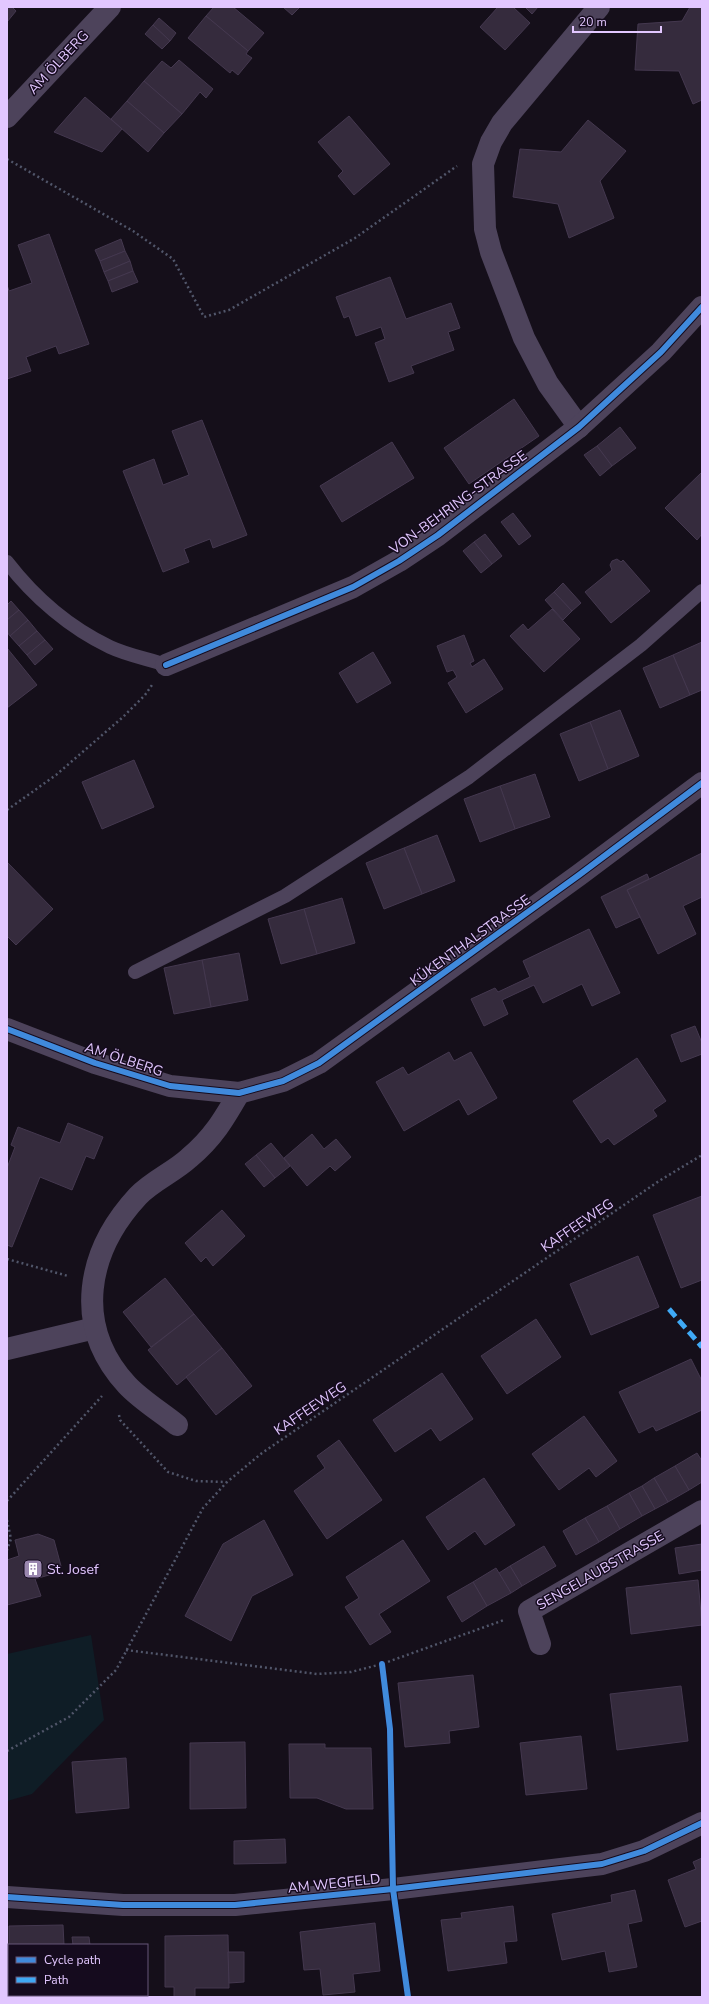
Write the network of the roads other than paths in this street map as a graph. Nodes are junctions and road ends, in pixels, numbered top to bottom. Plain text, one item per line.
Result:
1 (110, 7) edge
2 (599, 7) edge
3 (7, 117) edge
4 (702, 307) edge
5 (579, 427) junction
6 (7, 562) edge
7 (702, 591) edge
8 (166, 665) joint
9 (702, 783) edge
10 (136, 972) dead end
11 (7, 1029) edge
12 (239, 1093) junction
13 (95, 1328) junction
14 (7, 1349) edge
15 (177, 1425) dead end
16 (702, 1511) edge
17 (540, 1644) dead end
18 (702, 1823) edge
19 (7, 1897) edge

1 - 3 street, AM ÖLBERG
2 - 5 street
4 - 5 street, VON-BEHRING-STRASSE
5 - 8 street, VON-BEHRING-STRASSE
6 - 8 lane
7 - 10 lane
9 - 12 street, KÜKENTHALSTRASSE
11 - 12 street, AM ÖLBERG
12 - 13 street
13 - 14 street
13 - 15 street
16 - 17 street, SENGELAUBSTRASSE
18 - 19 street, AM WEGFELD

